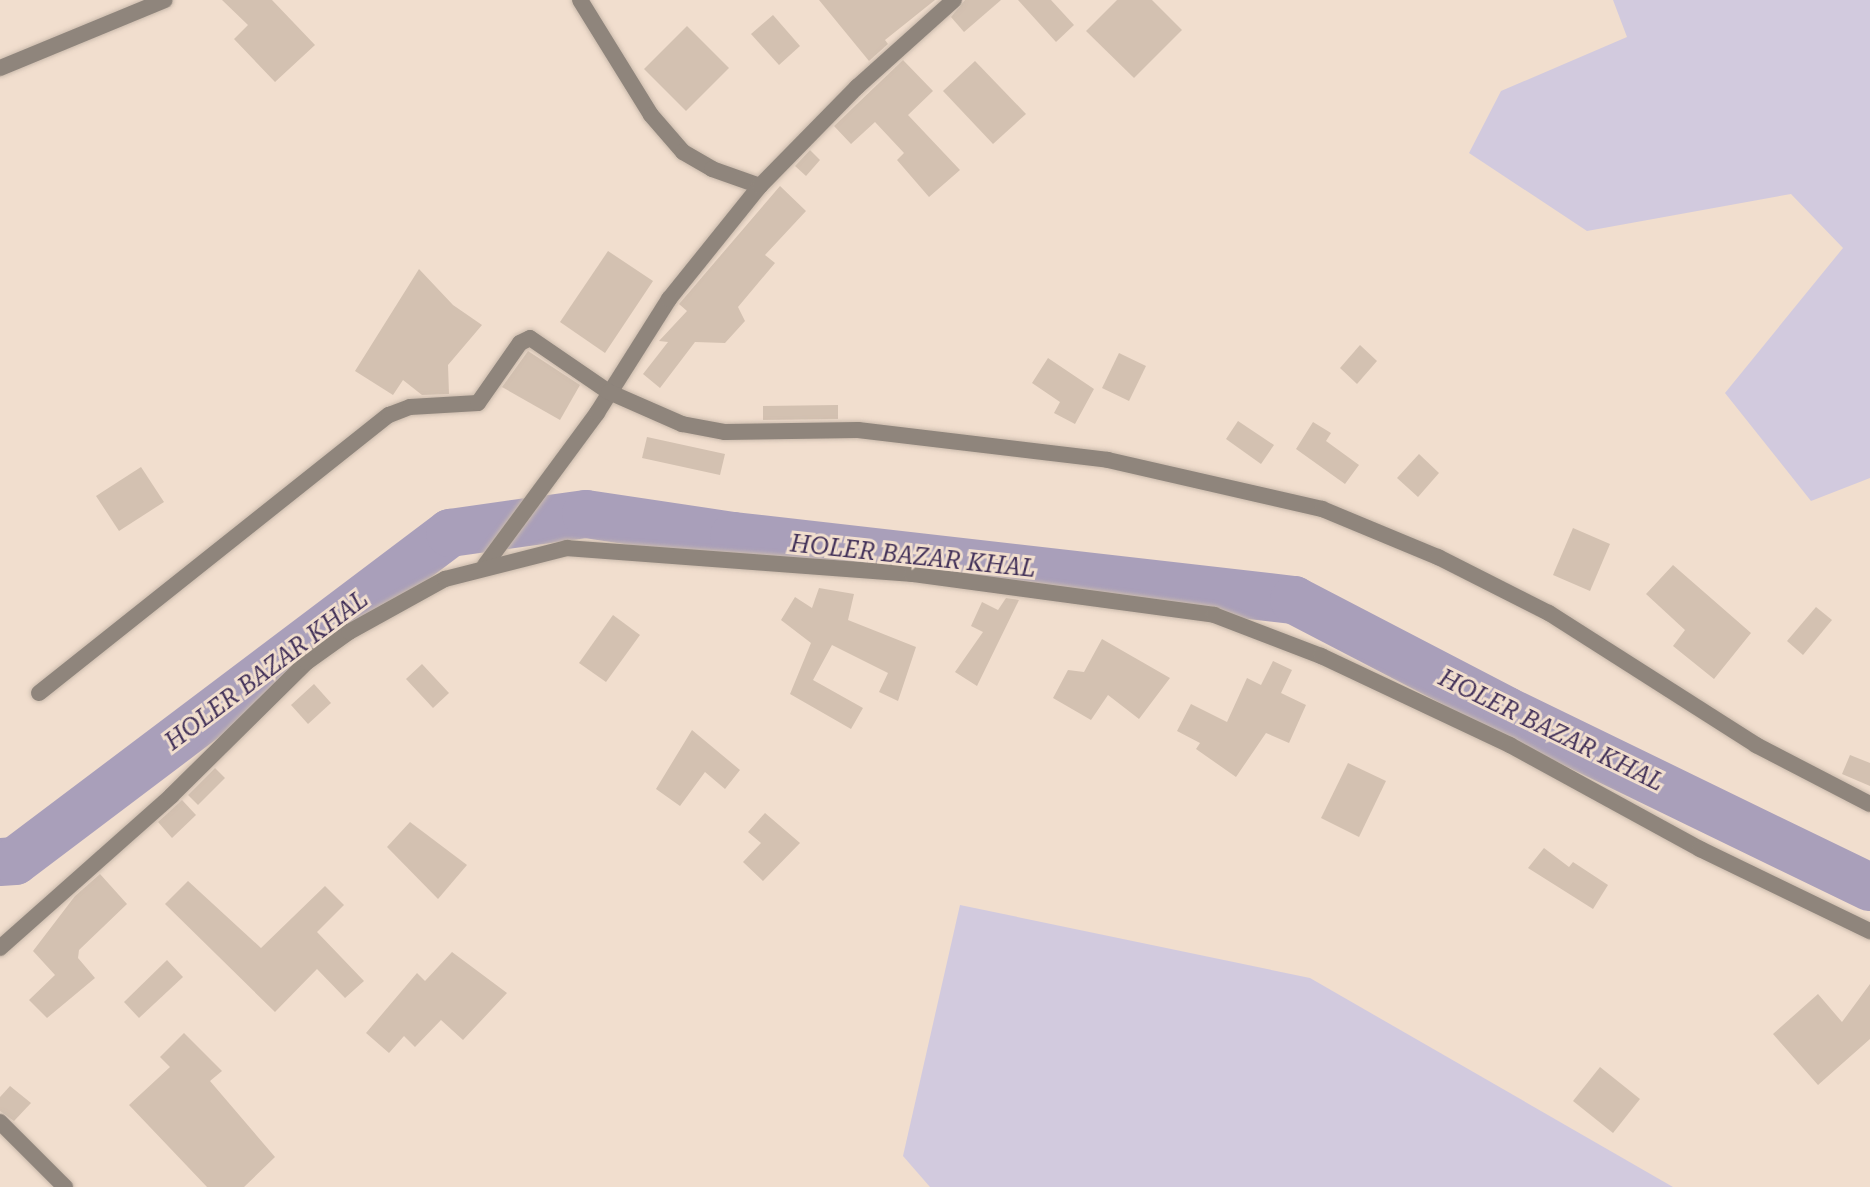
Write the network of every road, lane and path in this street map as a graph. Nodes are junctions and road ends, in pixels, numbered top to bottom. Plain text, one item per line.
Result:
1 (165, 0) edge
2 (580, 0) edge
3 (954, 0) edge
4 (0, 68) edge
5 (760, 186) junction
6 (609, 392) junction
7 (485, 565) junction
8 (39, 693) dead end
9 (1870, 804) edge
10 (1870, 931) edge
11 (0, 948) edge
12 (0, 1122) edge
13 (65, 1187) edge

1 - 4 street
2 - 5 street
3 - 5 street
5 - 6 street
6 - 7 street
6 - 8 street
6 - 9 street
7 - 10 street
7 - 11 street
12 - 13 street

